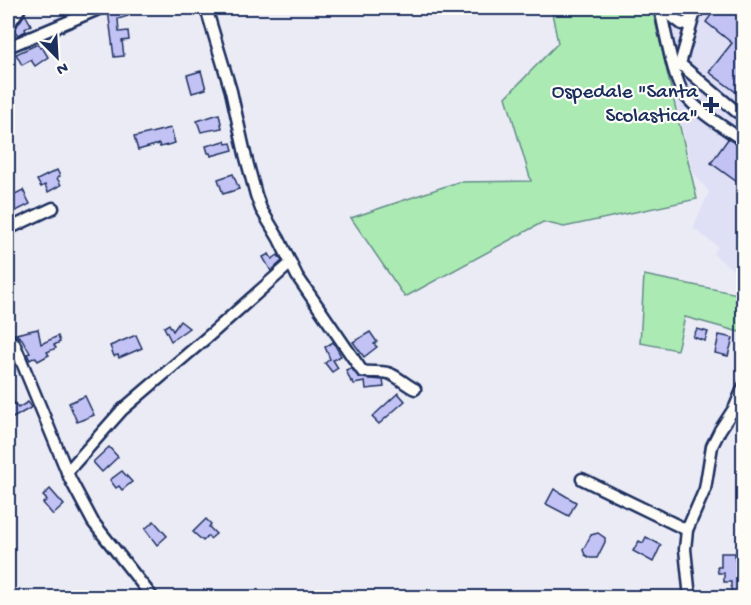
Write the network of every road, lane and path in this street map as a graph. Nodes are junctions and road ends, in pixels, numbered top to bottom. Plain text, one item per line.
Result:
1 (20, 8) edge
2 (100, 8) edge
3 (206, 8) edge
4 (660, 8) edge
5 (697, 11) edge
6 (8, 26) edge
7 (8, 47) edge
8 (744, 105) edge
9 (744, 141) edge
10 (53, 208) dead end
11 (8, 229) edge
12 (291, 263) junction
13 (8, 338) edge
14 (744, 386) edge
15 (415, 389) dead end
16 (68, 472) junction
17 (582, 479) dead end
18 (687, 530) junction
19 (153, 597) edge
20 (690, 597) edge

1 - 6 street
2 - 7 street
3 - 12 street
4 - 5 street
4 - 9 street
5 - 8 street
10 - 11 street
12 - 15 street
12 - 16 street
13 - 16 street
14 - 18 street
16 - 19 street
17 - 18 street
18 - 20 street

